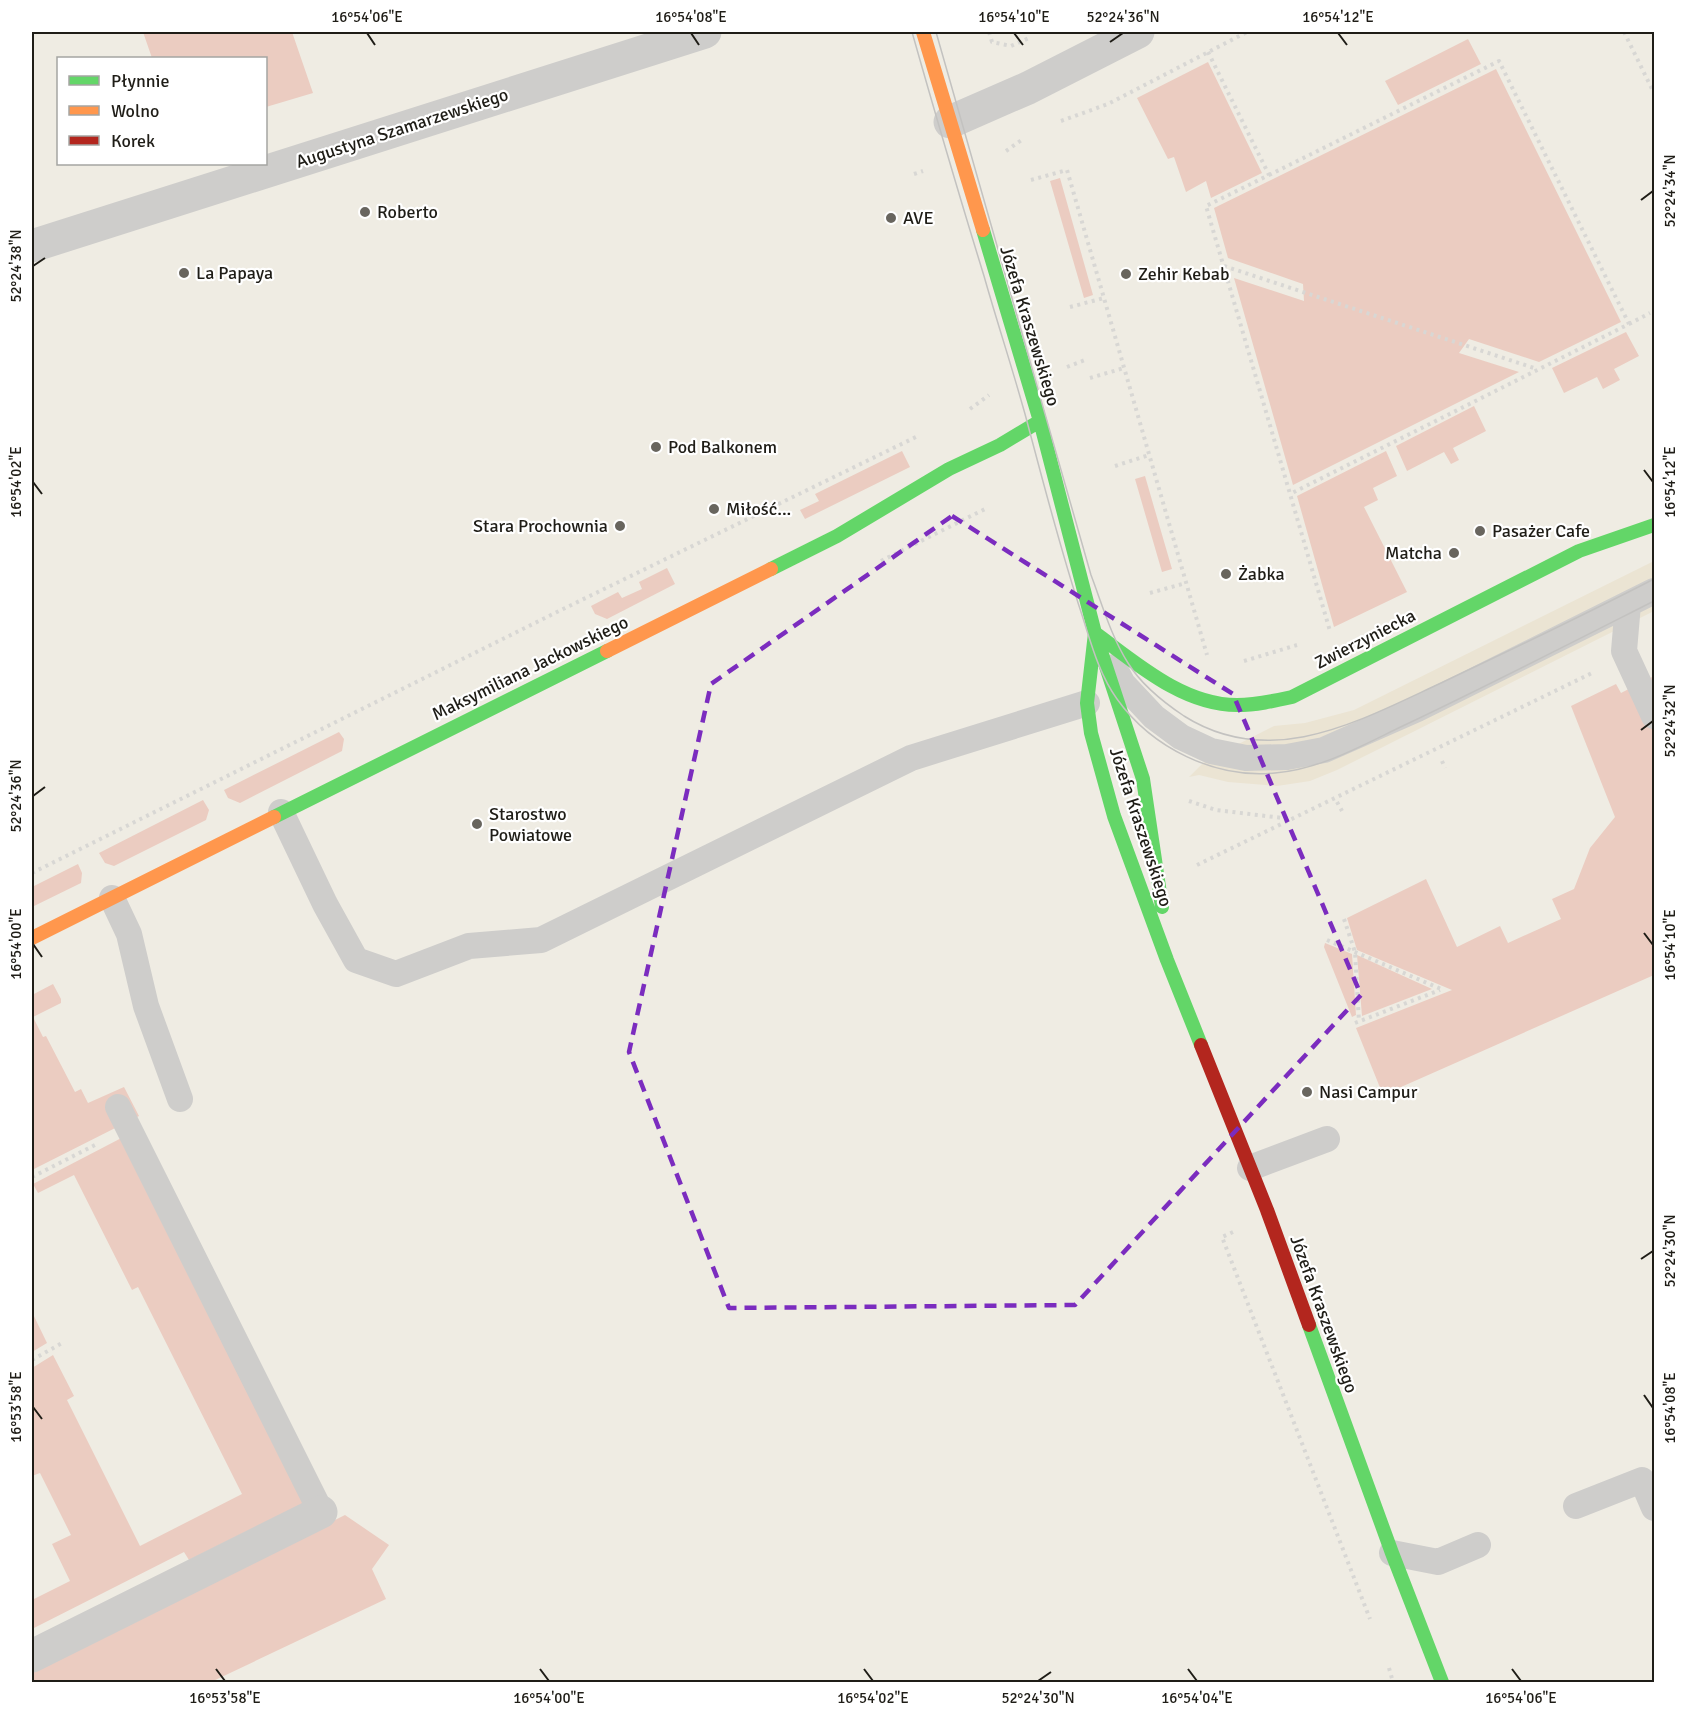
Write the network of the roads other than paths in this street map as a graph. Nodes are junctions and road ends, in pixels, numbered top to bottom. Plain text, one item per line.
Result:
1 (705, 32) edge
2 (923, 32) edge
3 (1138, 32) edge
4 (950, 122) junction
5 (32, 246) edge
6 (1040, 421) junction
7 (1654, 525) edge
8 (1654, 591) edge
9 (1628, 604) junction
10 (1095, 633) junction
11 (1086, 703) junction
12 (1654, 717) edge
13 (281, 812) junction
14 (112, 898) junction
15 (32, 938) edge
16 (1167, 960) junction
17 (180, 1099) dead end
18 (118, 1107) dead end
19 (1327, 1139) dead end
20 (1250, 1168) junction
21 (1648, 1477) edge
22 (1576, 1506) dead end
23 (1654, 1508) edge
24 (321, 1512) joint
25 (1478, 1545) dead end
26 (1392, 1553) junction
27 (32, 1656) edge
28 (1442, 1683) edge

1 - 5 street, Augustyna Szamarzewskiego
2 - 4 street, Józefa Kraszewskiego
3 - 4 street
4 - 6 street, Józefa Kraszewskiego
6 - 10 street, Józefa Kraszewskiego
6 - 13 street, Maksymiliana Jackowskiego
7 - 10 street, Zwierzyniecka
8 - 9 lane
9 - 10 lane
9 - 12 lane
10 - 11 street, Józefa Kraszewskiego
10 - 16 street, Józefa Kraszewskiego
11 - 13 lane
11 - 16 street, Józefa Kraszewskiego
13 - 14 street, Maksymiliana Jackowskiego
14 - 15 street, Maksymiliana Jackowskiego
14 - 17 lane
16 - 20 street, Józefa Kraszewskiego
18 - 24 lane
19 - 20 lane
20 - 26 street, Józefa Kraszewskiego
21 - 22 lane
21 - 23 lane
24 - 27 street
25 - 26 lane
26 - 28 street, Józefa Kraszewskiego

